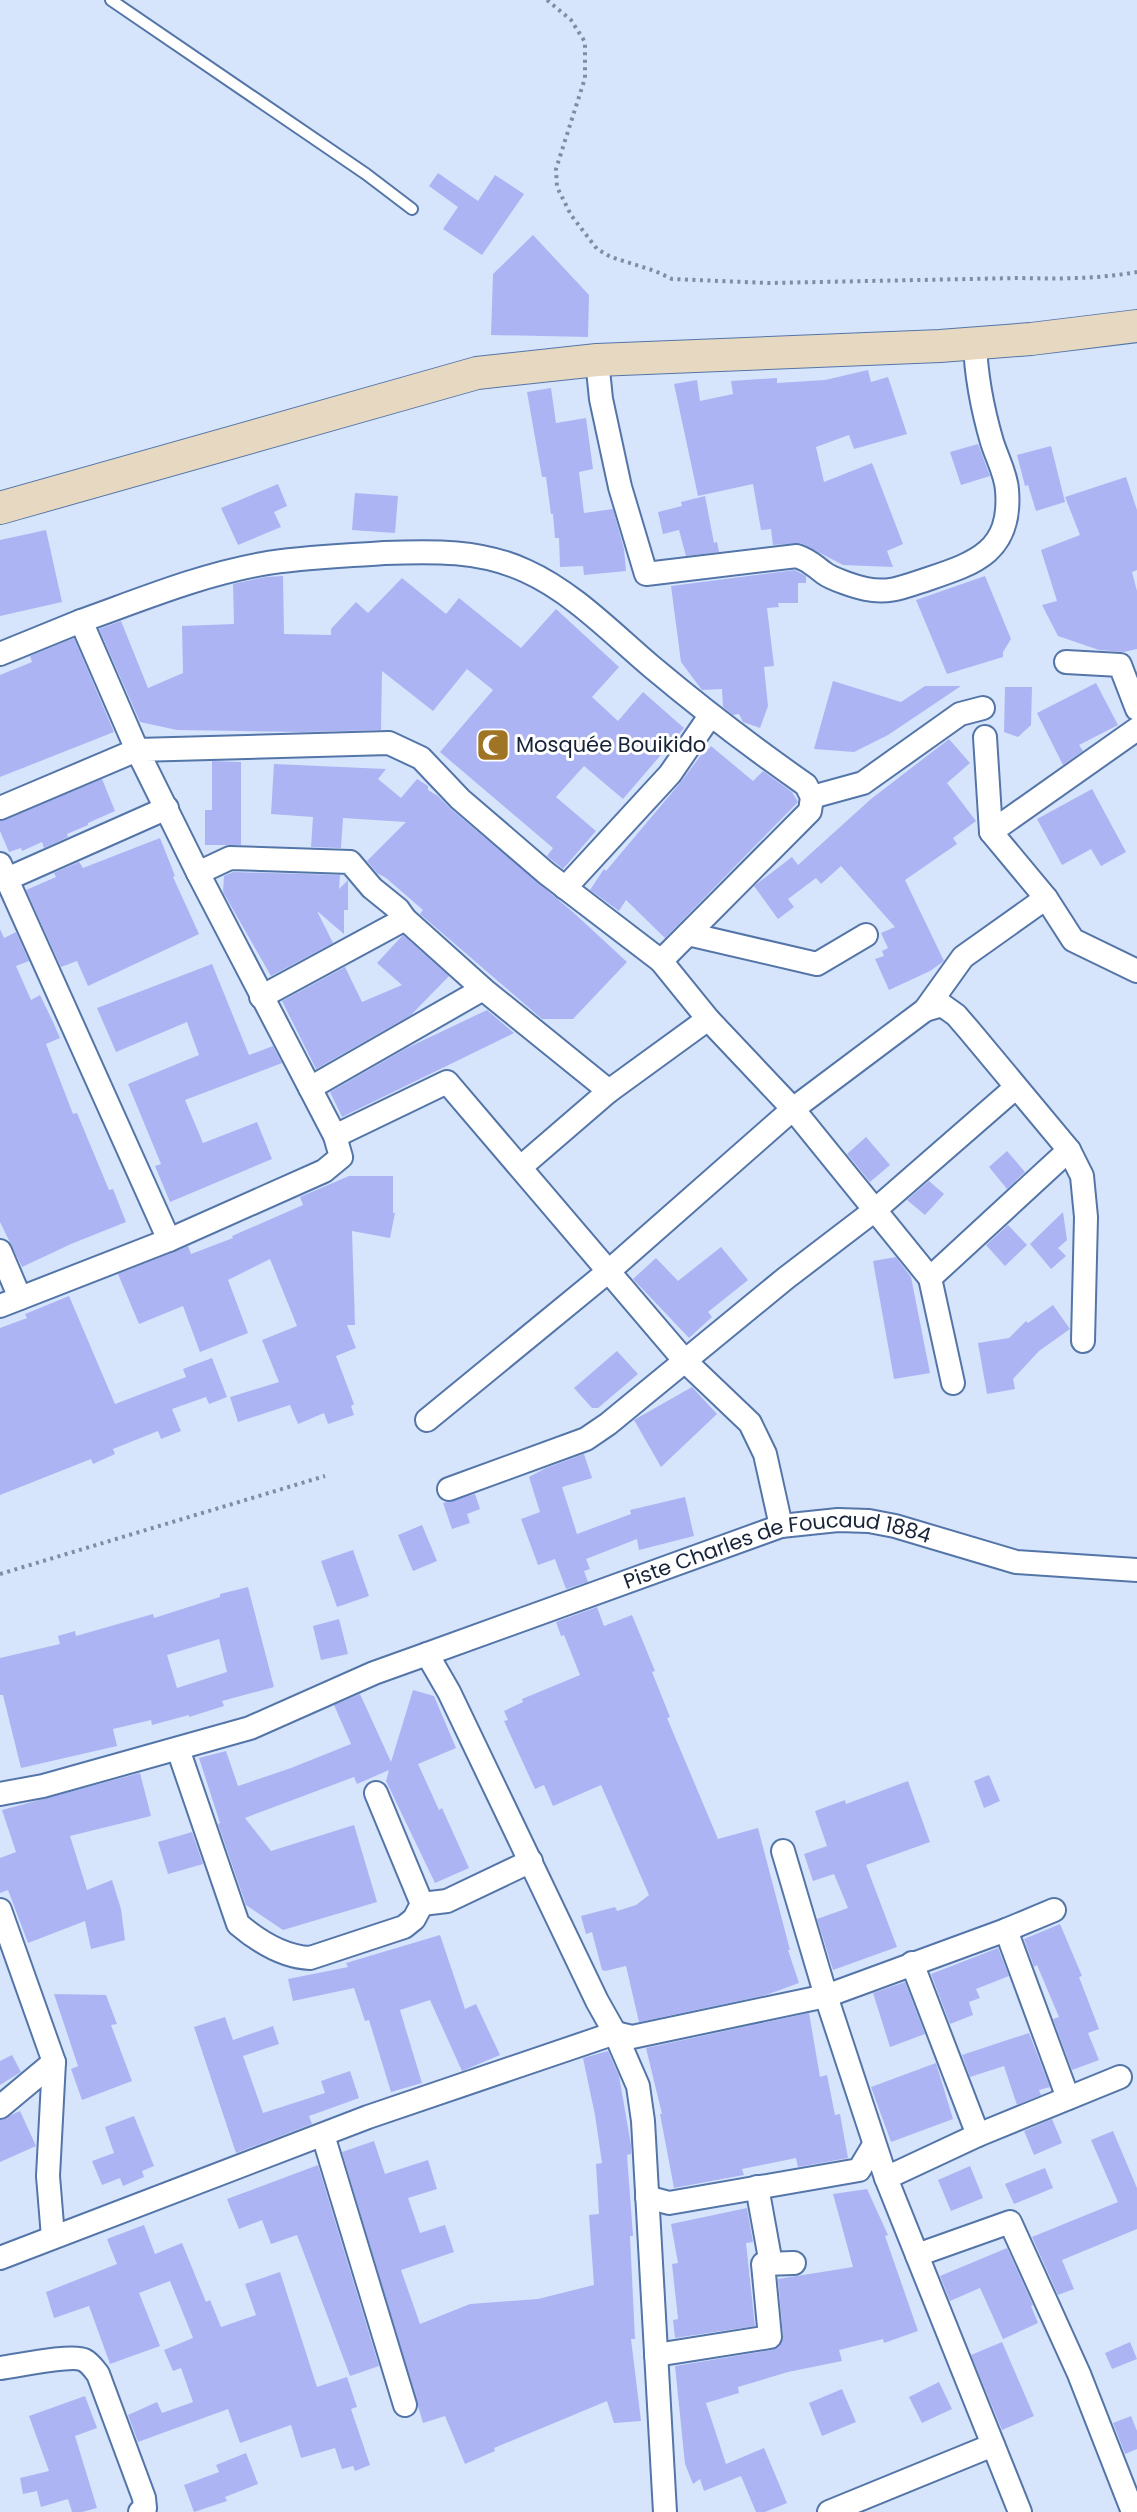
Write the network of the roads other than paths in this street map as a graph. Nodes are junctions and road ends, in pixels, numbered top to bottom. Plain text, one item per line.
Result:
1 (111, 0) edge
2 (412, 209) dead end
3 (1137, 326) edge
4 (975, 343) junction
5 (597, 360) junction
6 (4, 503) edge
7 (81, 621) junction
8 (0, 654) edge
9 (1066, 662) dead end
10 (983, 708) dead end
11 (1137, 709) edge
12 (710, 716) junction
13 (1137, 729) edge
14 (985, 737) dead end
15 (137, 750) junction
16 (812, 796) junction
17 (0, 808) edge
18 (167, 808) junction
19 (991, 832) junction
20 (3, 871) edge
21 (198, 873) junction
22 (565, 888) junction
23 (1046, 898) junction
24 (405, 919) junction
25 (688, 934) junction
26 (866, 935) dead end
27 (661, 961) junction
28 (1137, 970) edge
29 (483, 989) junction
30 (261, 997) junction
31 (925, 1010) junction
32 (708, 1019) junction
33 (310, 1088) junction
34 (1016, 1088) junction
35 (609, 1091) junction
36 (793, 1109) junction
37 (335, 1136) junction
38 (1069, 1150) junction
39 (522, 1166) junction
40 (875, 1210) junction
41 (169, 1240) junction
42 (0, 1251) edge
43 (610, 1270) junction
44 (930, 1278) junction
45 (10, 1302) edge
46 (1083, 1341) dead end
47 (685, 1360) junction
48 (953, 1383) dead end
49 (427, 1420) dead end
50 (449, 1489) dead end
51 (781, 1526) junction
52 (1137, 1570) edge
53 (427, 1654) junction
54 (178, 1749) junction
55 (376, 1792) dead end
56 (0, 1794) edge
57 (783, 1851) dead end
58 (531, 1861) junction
59 (422, 1904) junction
60 (0, 1910) edge
61 (1054, 1910) dead end
62 (1006, 1930) junction
63 (912, 1963) junction
64 (826, 1996) junction
65 (615, 2033) junction
66 (54, 2062) junction
67 (1120, 2077) dead end
68 (1068, 2098) junction
69 (0, 2107) edge
70 (323, 2135) junction
71 (978, 2135) junction
72 (874, 2145) junction
73 (886, 2178) junction
74 (757, 2187) junction
75 (647, 2197) junction
76 (53, 2237) junction
77 (916, 2255) junction
78 (0, 2258) edge
79 (794, 2263) dead end
80 (771, 2264) junction
81 (656, 2355) junction
82 (0, 2368) edge
83 (405, 2405) dead end
84 (993, 2445) junction
85 (141, 2512) edge
86 (664, 2512) edge
87 (829, 2512) edge
88 (1020, 2512) edge
89 (1133, 2512) edge

1 - 2 lane
3 - 4 street
4 - 5 street
4 - 5 street
5 - 6 street
7 - 8 street
7 - 12 street
7 - 15 street
9 - 11 street
10 - 16 street
12 - 16 street
12 - 22 street
13 - 19 street
14 - 19 street
15 - 17 street
15 - 18 street
15 - 22 street
16 - 25 street
18 - 20 street
18 - 21 street
19 - 23 street
20 - 41 street
21 - 24 street
21 - 30 street
22 - 27 street
23 - 28 street
23 - 31 street
24 - 29 street
24 - 30 street
25 - 26 street
25 - 27 street
27 - 32 street
29 - 33 street
29 - 35 street
30 - 33 street
31 - 34 street
31 - 36 street
32 - 35 street
32 - 36 street
33 - 37 street
34 - 38 street
34 - 40 street
35 - 39 street
36 - 40 street
36 - 43 street
37 - 39 street
37 - 41 street
38 - 44 street
38 - 46 street
39 - 43 street
40 - 44 street
40 - 47 street
41 - 45 street
42 - 45 street
43 - 47 street
43 - 49 street
44 - 48 street
47 - 50 street
47 - 51 street
51 - 52 street, Piste Charles de Foucaud 1884
51 - 53 street, Piste Charles de Foucaud 1884
53 - 54 street, Piste Charles de Foucaud 1884
53 - 58 street
54 - 56 street, Piste Charles de Foucaud 1884
54 - 59 street
55 - 59 street
57 - 64 street
58 - 59 street
58 - 65 street
60 - 66 street
61 - 62 street
62 - 63 street
62 - 68 street
63 - 64 street
63 - 71 street
64 - 65 street
64 - 72 street
65 - 70 street
65 - 75 street
66 - 69 street
66 - 76 street
67 - 68 street
68 - 71 street
70 - 76 street
70 - 83 street
71 - 73 street
72 - 73 street
72 - 74 street
73 - 77 street
74 - 75 street
74 - 80 street
75 - 81 street
76 - 78 street
77 - 84 street
77 - 89 street
79 - 80 street
80 - 81 street
81 - 86 street
82 - 85 street
84 - 87 street
84 - 88 street

